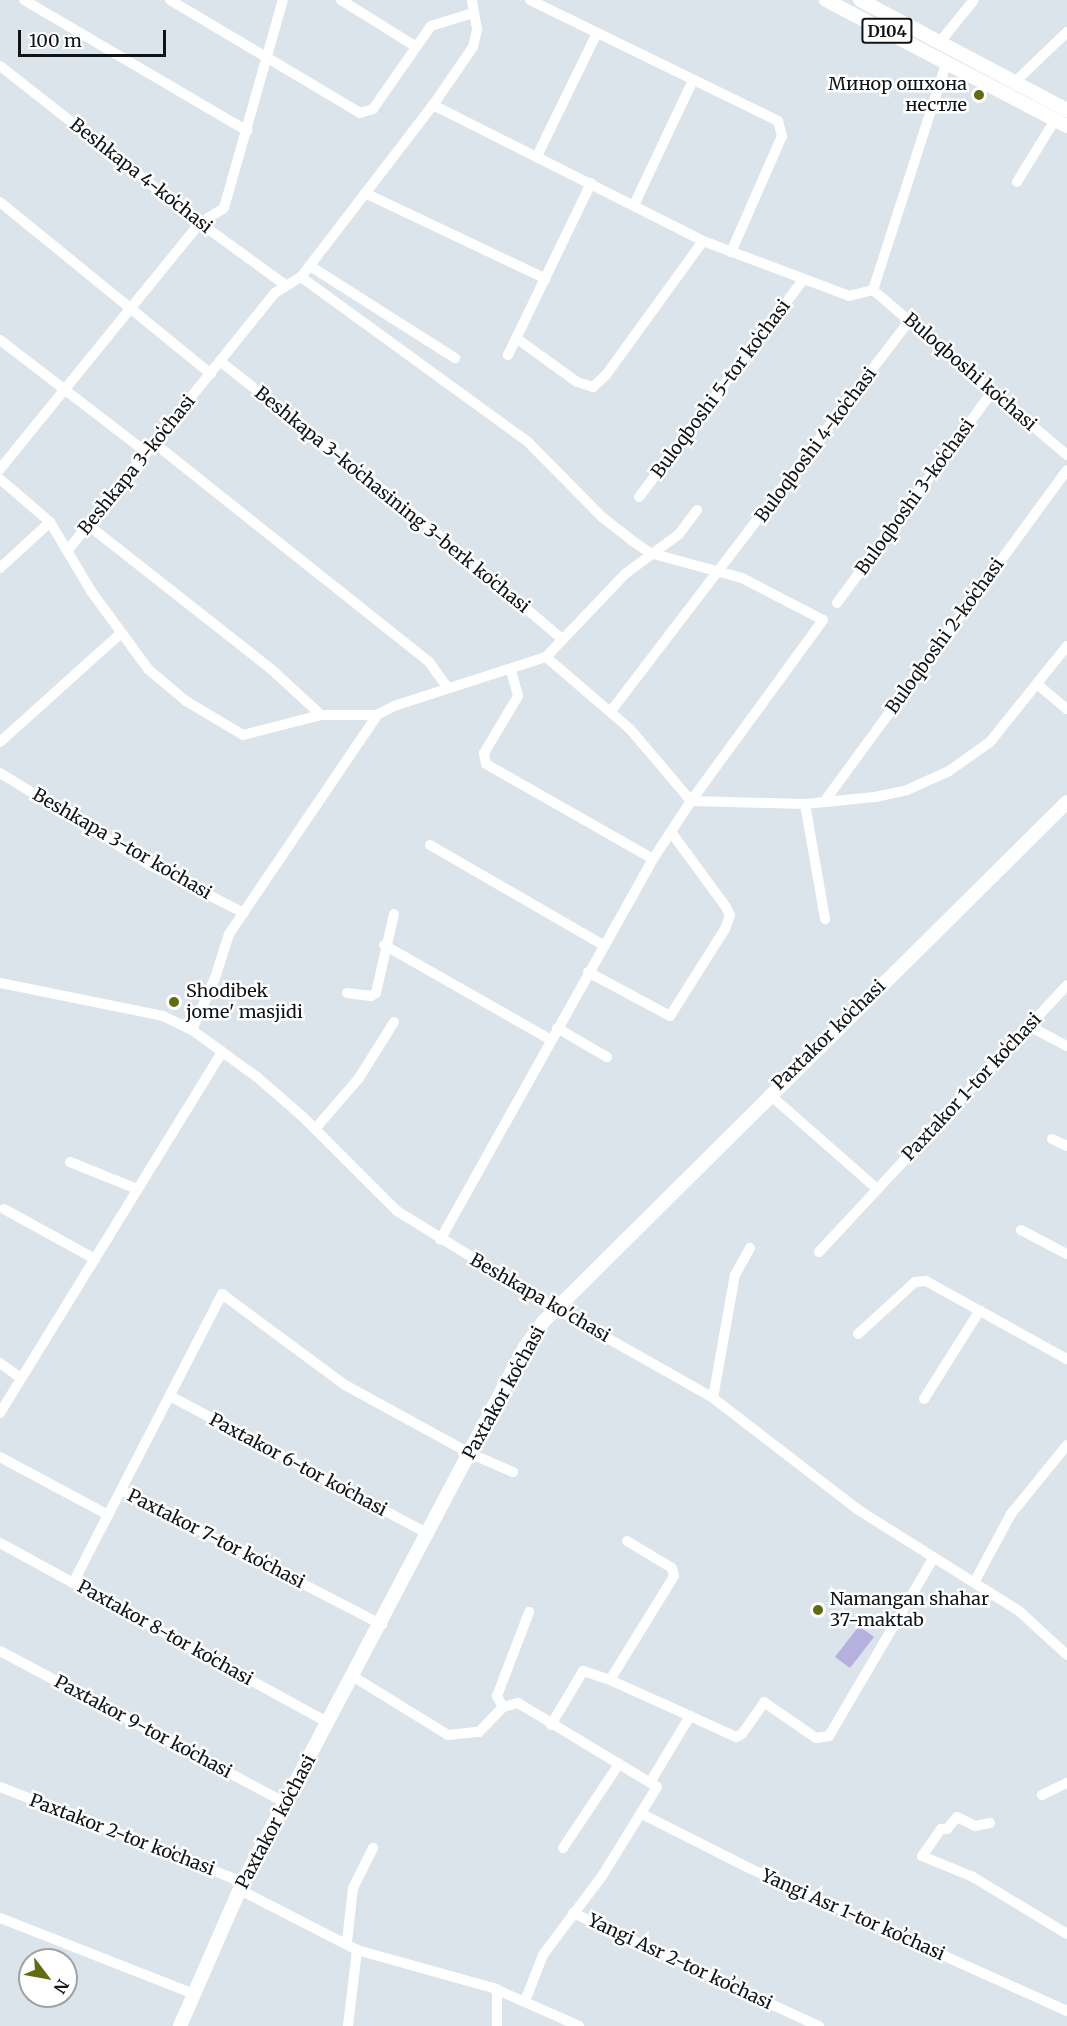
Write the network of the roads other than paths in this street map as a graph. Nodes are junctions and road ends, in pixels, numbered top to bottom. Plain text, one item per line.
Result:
1 (24, 0) edge
2 (170, 0) edge
3 (282, 0) edge
4 (341, 0) edge
5 (472, 0) edge
6 (530, 0) edge
7 (826, 0) edge
8 (860, 0) edge
9 (974, 0) edge
10 (472, 13) junction
11 (1067, 32) edge
12 (597, 33) junction
13 (939, 43) junction
14 (415, 46) junction
15 (267, 57) junction
16 (946, 64) junction
17 (0, 66) edge
18 (693, 80) junction
19 (1015, 82) junction
20 (433, 105) junction
21 (1067, 110) edge
22 (1061, 123) edge
23 (247, 131) junction
24 (537, 156) junction
25 (1017, 182) dead end
26 (591, 183) junction
27 (365, 193) junction
28 (0, 202) edge
29 (634, 205) junction
30 (200, 223) junction
31 (703, 241) junction
32 (730, 252) junction
33 (310, 266) junction
34 (301, 277) junction
35 (546, 279) junction
36 (803, 280) junction
37 (284, 284) junction
38 (873, 290) junction
39 (130, 309) junction
40 (911, 320) junction
41 (516, 338) junction
42 (0, 340) edge
43 (508, 355) dead end
44 (455, 358) dead end
45 (221, 362) junction
46 (211, 374) junction
47 (65, 388) junction
48 (993, 390) junction
49 (154, 443) junction
50 (147, 453) junction
51 (1067, 454) edge
52 (0, 469) edge
53 (1067, 470) edge
54 (0, 479) edge
55 (639, 497) dead end
56 (697, 510) dead end
57 (50, 522) junction
58 (88, 525) junction
59 (68, 550) junction
60 (650, 553) junction
61 (0, 568) edge
62 (722, 570) junction
63 (837, 603) dead end
64 (121, 633) junction
65 (562, 639) junction
66 (1067, 646) edge
67 (546, 657) junction
68 (511, 671) junction
69 (1037, 684) junction
70 (448, 688) junction
71 (1067, 709) edge
72 (611, 711) junction
73 (321, 715) junction
74 (377, 715) junction
75 (0, 742) edge
76 (0, 773) edge
77 (691, 801) junction
78 (824, 802) junction
79 (1067, 802) edge
80 (805, 804) junction
81 (671, 832) junction
82 (430, 844) dead end
83 (653, 859) junction
84 (244, 913) junction
85 (394, 914) dead end
86 (825, 919) dead end
87 (384, 945) junction
88 (603, 945) junction
89 (588, 972) junction
90 (0, 983) edge
91 (1067, 985) edge
92 (347, 993) dead end
93 (394, 1022) dead end
94 (1029, 1026) junction
95 (557, 1028) junction
96 (192, 1030) junction
97 (551, 1040) junction
98 (1067, 1046) edge
99 (222, 1052) junction
100 (607, 1057) dead end
101 (769, 1094) junction
102 (315, 1129) junction
103 (1053, 1139) dead end
104 (1067, 1146) edge
105 (70, 1162) dead end
106 (136, 1189) junction
107 (878, 1189) junction
108 (4, 1209) dead end
109 (1022, 1230) dead end
110 (440, 1240) junction
111 (750, 1248) dead end
112 (819, 1252) dead end
113 (1067, 1254) edge
114 (95, 1259) junction
115 (556, 1309) junction
116 (980, 1310) junction
117 (858, 1334) dead end
118 (1067, 1359) edge
119 (0, 1363) edge
120 (21, 1378) junction
121 (170, 1396) junction
122 (713, 1398) junction
123 (924, 1399) dead end
124 (0, 1413) edge
125 (1067, 1445) edge
126 (469, 1453) junction
127 (0, 1457) edge
128 (513, 1472) dead end
129 (121, 1490) junction
130 (108, 1515) junction
131 (428, 1534) junction
132 (627, 1541) dead end
133 (0, 1543) edge
134 (933, 1559) junction
135 (975, 1581) junction
136 (73, 1583) junction
137 (529, 1612) dead end
138 (382, 1625) junction
139 (0, 1651) edge
140 (1067, 1655) edge
141 (354, 1677) junction
142 (610, 1680) junction
143 (503, 1707) junction
144 (690, 1716) junction
145 (329, 1723) junction
146 (550, 1725) junction
147 (619, 1764) junction
148 (651, 1781) junction
149 (1067, 1782) edge
150 (0, 1787) edge
151 (1042, 1795) dead end
152 (286, 1803) junction
153 (642, 1814) junction
154 (990, 1823) dead end
155 (373, 1848) dead end
156 (563, 1848) dead end
157 (241, 1886) junction
158 (573, 1913) junction
159 (0, 1918) edge
160 (1067, 1934) edge
161 (347, 1942) junction
162 (357, 1950) junction
163 (497, 1989) junction
164 (194, 1994) junction
165 (525, 2001) junction
166 (1067, 2011) edge
167 (180, 2026) edge
168 (348, 2026) edge
169 (497, 2026) edge
170 (579, 2026) edge
171 (819, 2026) edge

1 - 23 street
2 - 15 street
3 - 15 street
4 - 14 street
5 - 10 street
6 - 12 street
7 - 16 main road, D104
8 - 13 main road, D104
9 - 13 street
10 - 14 street
10 - 20 street
11 - 19 street
12 - 18 street
12 - 24 street
13 - 19 main road, D104
14 - 15 street
15 - 23 street
16 - 22 main road, D104
16 - 38 street
17 - 30 street, Beshkapa 4-koʻchasi
18 - 29 street
18 - 32 street
19 - 21 main road, D104
20 - 24 street
20 - 27 street
22 - 25 street
23 - 30 street
24 - 26 street
26 - 29 street
26 - 35 street
27 - 33 street
27 - 35 street
28 - 39 street
29 - 31 street
30 - 37 street, Beshkapa 4-koʻchasi
30 - 39 street
31 - 32 street
31 - 41 street
32 - 36 street
33 - 34 street
33 - 44 street
34 - 37 street, Beshkapa 3-koʻchasi
34 - 60 street
35 - 41 street
36 - 38 street
36 - 55 street, Buloqboshi 5-tor koʻchasi
37 - 45 street, Beshkapa 3-koʻchasi
38 - 40 street, Buloqboshi koʻchasi
39 - 46 street
39 - 47 street
40 - 48 street, Buloqboshi koʻchasi
40 - 62 street, Buloqboshi 4-koʻchasi
41 - 43 street
42 - 47 street
45 - 46 street, Beshkapa 3-koʻchasi
45 - 65 street, Beshkapa 3-koʻchasining 3-berk koʻchasi
46 - 49 street, Beshkapa 3-koʻchasi
47 - 50 street
47 - 52 street
48 - 51 street, Buloqboshi koʻchasi
48 - 63 street, Buloqboshi 3-koʻchasi
49 - 50 street, Beshkapa 3-koʻchasi
49 - 70 street
50 - 58 street, Beshkapa 3-koʻchasi
53 - 78 street, Buloqboshi 2-koʻchasi
54 - 57 street
56 - 60 street, Beshkapa 3-koʻchasi
57 - 59 street
57 - 61 street
58 - 59 street, Beshkapa 3-koʻchasi
58 - 73 street
59 - 64 street, Beshkapa 3-koʻchasi
60 - 62 street
60 - 65 street, Beshkapa 3-koʻchasi
62 - 72 street, Buloqboshi 4-koʻchasi
62 - 77 street
64 - 73 street, Beshkapa 3-koʻchasi
64 - 75 street
65 - 67 street, Beshkapa 3-koʻchasi
66 - 69 street
67 - 68 street, Beshkapa 3-koʻchasi
67 - 72 street
68 - 70 street, Beshkapa 3-koʻchasi
68 - 83 street
69 - 71 street
69 - 78 street
70 - 74 street, Beshkapa 3-koʻchasi
72 - 77 street
73 - 74 street, Beshkapa 3-koʻchasi
74 - 84 street
76 - 84 street, Beshkapa 3-tor koʻchasi
77 - 80 street
77 - 81 street
78 - 80 street
79 - 101 main road, Paxtakor koʻchasi
80 - 86 street
81 - 83 street
81 - 89 street
82 - 88 street
83 - 88 street
84 - 96 street
85 - 87 street
87 - 92 street
87 - 97 street
88 - 89 street
89 - 95 street
90 - 96 street, Beshkapa ko'chasi
91 - 94 street, Paxtakor 1-tor koʻchasi
93 - 102 street
94 - 98 street
94 - 107 street, Paxtakor 1-tor koʻchasi
95 - 97 street
95 - 100 street
96 - 99 street, Beshkapa ko'chasi
97 - 110 street
99 - 102 street, Beshkapa ko'chasi
99 - 106 street
101 - 107 street
101 - 115 main road, Paxtakor koʻchasi
102 - 110 street, Beshkapa ko'chasi
103 - 104 street
105 - 106 street
106 - 114 street
107 - 112 street, Paxtakor 1-tor koʻchasi
108 - 114 street
109 - 113 street
110 - 115 street, Beshkapa ko'chasi
111 - 122 street
114 - 120 street
115 - 122 street, Beshkapa ko'chasi
115 - 126 main road, Paxtakor koʻchasi
116 - 117 street
116 - 118 street
116 - 123 street
119 - 120 street
120 - 124 street
121 - 126 street
121 - 129 street
121 - 131 street, Paxtakor 6-tor koʻchasi
122 - 134 street, Beshkapa ko'chasi
125 - 135 street
126 - 128 street
126 - 131 main road, Paxtakor koʻchasi
127 - 130 street, Paxtakor 7-tor koʻchasi
129 - 130 street, Paxtakor 7-tor koʻchasi
129 - 138 street, Paxtakor 7-tor koʻchasi
130 - 136 street
131 - 138 main road, Paxtakor koʻchasi
132 - 142 street
133 - 136 street, Paxtakor 8-tor koʻchasi
134 - 135 street, Beshkapa ko'chasi
134 - 144 street
135 - 140 street, Beshkapa ko'chasi
136 - 145 street, Paxtakor 8-tor koʻchasi
137 - 143 street
138 - 141 main road, Paxtakor koʻchasi
139 - 152 street, Paxtakor 9-tor koʻchasi
141 - 143 street
141 - 145 main road, Paxtakor koʻchasi
142 - 144 street
142 - 146 street
143 - 146 street
144 - 148 street
145 - 152 main road, Paxtakor koʻchasi
146 - 147 street
147 - 148 street
147 - 156 street
148 - 153 street
149 - 151 street
150 - 157 street, Paxtakor 2-tor koʻchasi
152 - 157 main road, Paxtakor koʻchasi
153 - 158 street
153 - 166 street, Yangi Asr 1-tor koʼchasi
154 - 160 street
155 - 161 street
157 - 161 street, Paxtakor 2-tor koʻchasi
157 - 164 main road, Paxtakor koʻchasi
158 - 165 street
158 - 171 street, Yangi Asr 2-tor koʼchasi
159 - 164 street
161 - 162 street, Paxtakor 2-tor koʻchasi
162 - 163 street
162 - 168 street
163 - 165 street
163 - 169 street
164 - 167 main road, Paxtakor koʻchasi
165 - 170 street

